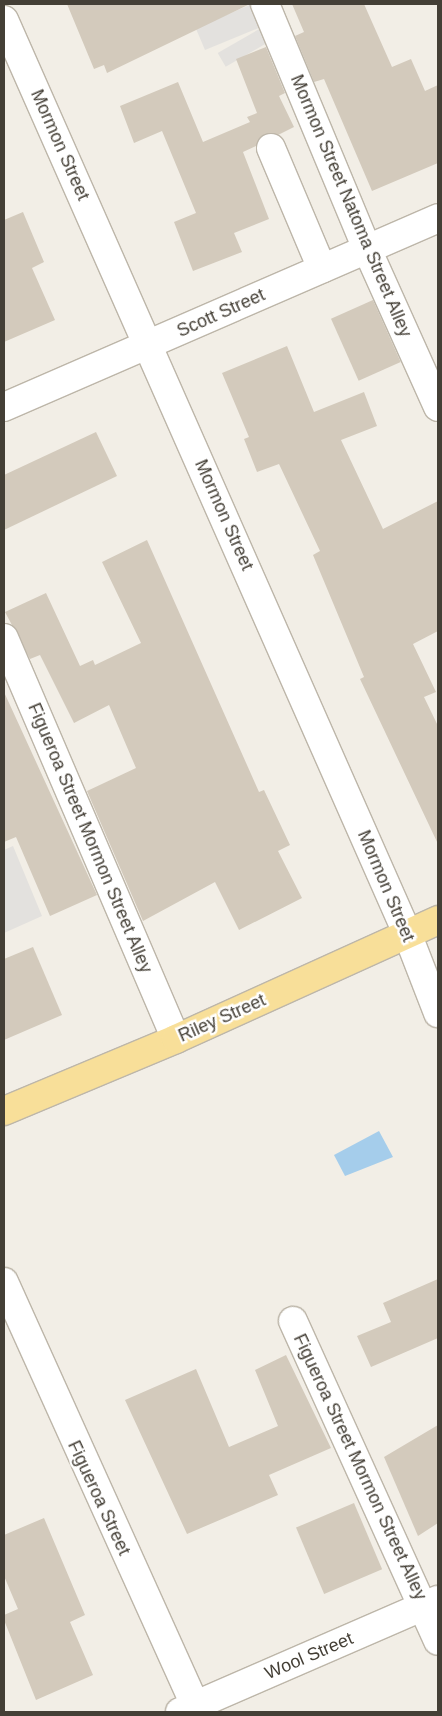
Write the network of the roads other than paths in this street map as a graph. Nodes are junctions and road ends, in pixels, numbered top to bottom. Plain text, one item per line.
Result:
1 (266, 4) edge
2 (4, 20) edge
3 (271, 148) dead end
4 (438, 218) edge
5 (367, 249) junction
6 (322, 269) junction
7 (149, 344) junction
8 (4, 407) edge
9 (438, 407) edge
10 (4, 638) edge
11 (438, 920) edge
12 (407, 933) junction
13 (438, 1013) edge
14 (176, 1039) junction
15 (4, 1111) edge
16 (4, 1282) edge
17 (293, 1321) dead end
18 (431, 1603) edge
19 (438, 1641) edge
20 (191, 1710) edge

1 - 5 street, Mormon Street Natoma Street Alley
2 - 7 street, Mormon Street
3 - 6 street
4 - 5 street, Scott Street
5 - 6 street, Scott Street
5 - 9 street, Mormon Street Natoma Street Alley
6 - 7 street, Scott Street
7 - 8 street, Scott Street
7 - 12 street, Mormon Street
10 - 14 street, Figueroa Street Mormon Street Alley
11 - 12 main road, Riley Street
12 - 13 street, Mormon Street
12 - 14 main road, Riley Street
14 - 15 main road, Riley Street
16 - 20 street, Figueroa Street
17 - 18 street, Figueroa Street Mormon Street Alley
18 - 19 street, Figueroa Street Mormon Street Alley
18 - 20 street, Wool Street

